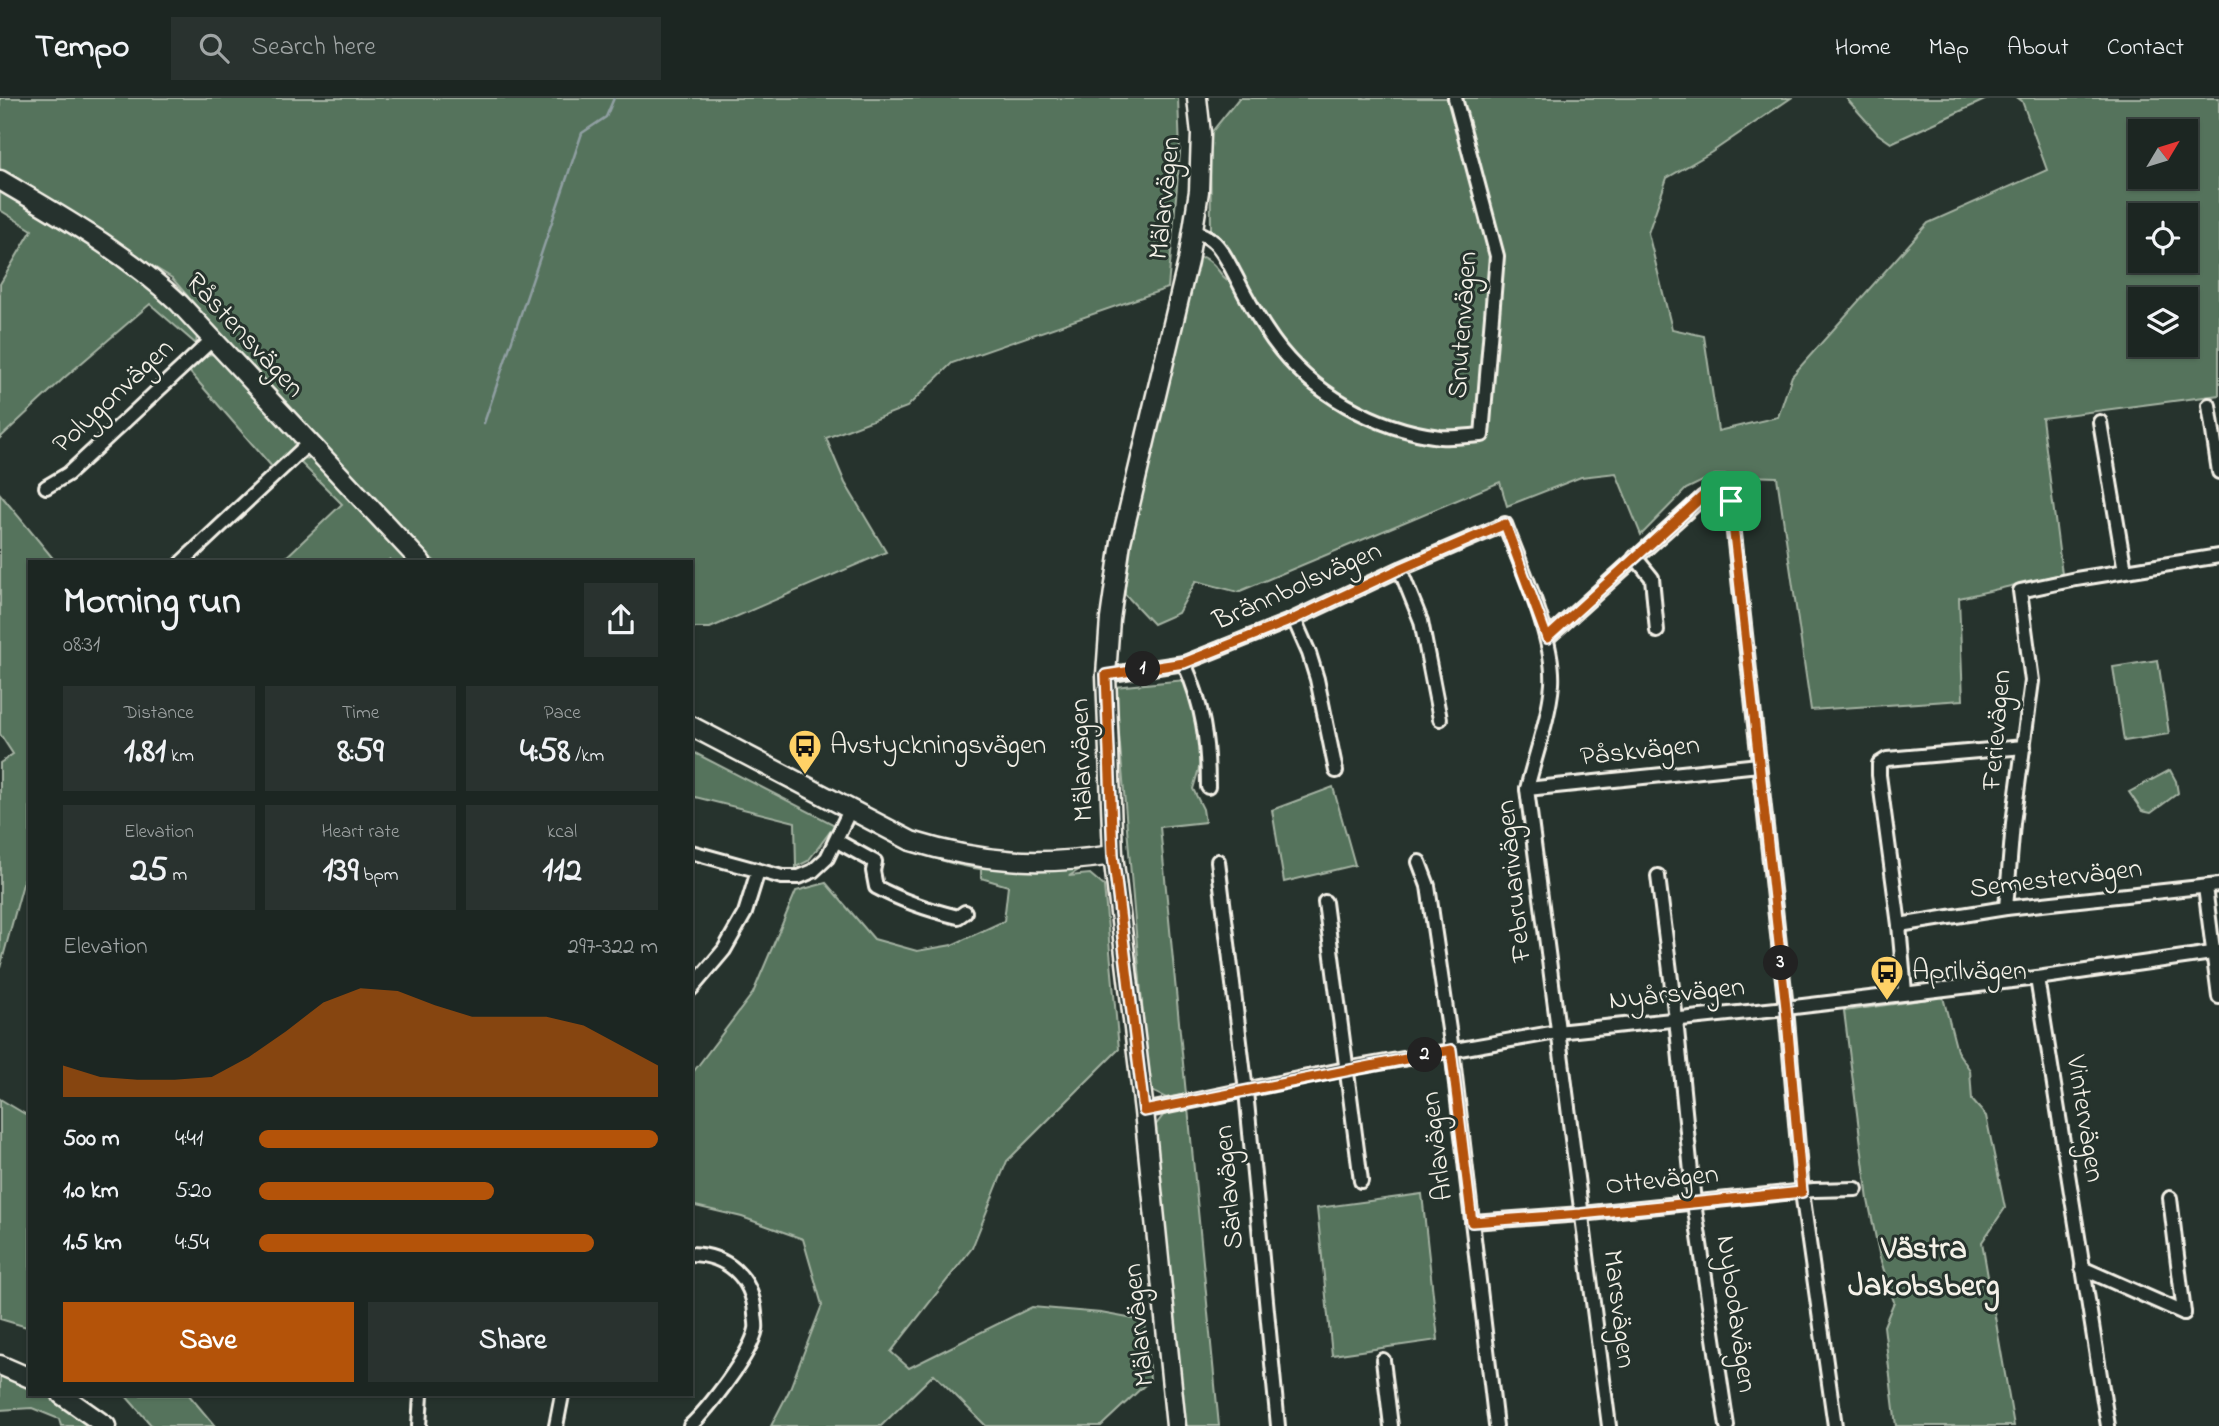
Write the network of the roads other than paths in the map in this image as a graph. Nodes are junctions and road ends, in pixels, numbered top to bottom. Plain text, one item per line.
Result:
1 (1197, 98) edge
2 (1455, 98) edge
3 (0, 180) edge
4 (1192, 231) junction
5 (213, 339) junction
6 (2209, 405) dead end
7 (2100, 422) dead end
8 (309, 443) junction
9 (2219, 472) edge
10 (46, 487) dead end
11 (1505, 524) joint
12 (1635, 556) junction
13 (2219, 556) edge
14 (184, 560) edge
15 (419, 560) edge
16 (1400, 569) junction
17 (2125, 571) junction
18 (1294, 619) junction
19 (1657, 631) dead end
20 (1547, 638) junction
21 (1184, 663) junction
22 (1106, 675) junction
23 (1440, 719) dead end
24 (693, 727) edge
25 (2024, 747) junction
26 (1759, 765) junction
27 (1336, 771) dead end
28 (1208, 787) dead end
29 (1527, 789) junction
30 (850, 810) junction
31 (837, 841) junction
32 (693, 853) edge
33 (1113, 855) junction
34 (1218, 861) dead end
35 (1419, 862) dead end
36 (758, 871) junction
37 (1658, 876) dead end
38 (2219, 886) edge
39 (2205, 887) junction
40 (1325, 901) dead end
41 (2006, 908) junction
42 (965, 912) dead end
43 (1899, 925) junction
44 (2216, 953) edge
45 (2037, 978) junction
46 (693, 987) edge
47 (1905, 992) junction
48 (2219, 997) edge
49 (1786, 1008) junction
50 (1676, 1019) junction
51 (1557, 1032) junction
52 (1451, 1050) junction
53 (1346, 1069) junction
54 (1246, 1091) junction
55 (1144, 1111) junction
56 (1361, 1181) dead end
57 (1856, 1189) dead end
58 (1802, 1192) junction
59 (2170, 1198) dead end
60 (1694, 1203) junction
61 (1581, 1214) junction
62 (1472, 1222) junction
63 (693, 1254) edge
64 (2082, 1268) junction
65 (1383, 1360) dead end
66 (0, 1366) edge
67 (28, 1377) edge
68 (63, 1396) edge
69 (421, 1396) edge
70 (562, 1396) edge
71 (106, 1426) edge
72 (419, 1426) edge
73 (556, 1426) edge
74 (690, 1426) edge
75 (1176, 1426) edge
76 (1278, 1426) edge
77 (1391, 1426) edge
78 (1496, 1426) edge
79 (1609, 1426) edge
80 (1727, 1426) edge
81 (1835, 1426) edge
82 (2108, 1426) edge

1 - 4 street, Mälarvägen
2 - 4 street, Snutenvägen
3 - 5 street, Råstensvägen
4 - 22 street, Mälarvägen
5 - 8 street, Råstensvägen
5 - 10 street, Polygonvägen
6 - 9 street
7 - 17 street
8 - 14 street
8 - 15 street, Råstensvägen
11 - 16 street, Brännbolsvägen
11 - 20 street, Februarivägen
12 - 19 street
12 - 20 street
12 - 26 street
13 - 17 street, Ferievägen
16 - 18 street, Brännbolsvägen
16 - 23 street
17 - 25 street, Ferievägen
18 - 21 street, Brännbolsvägen
18 - 27 street
20 - 29 street, Februarivägen
21 - 22 street, Brännbolsvägen
21 - 28 street
22 - 33 street, Mälarvägen
24 - 30 street
25 - 41 street, Ferievägen
25 - 43 street
26 - 29 street, Påskvägen
26 - 49 street
29 - 51 street, Februarivägen
30 - 31 street
30 - 33 street
31 - 36 street
31 - 42 street
32 - 36 street
33 - 55 street, Mälarvägen
34 - 54 street, Särlavägen
35 - 52 street, Arlavägen
36 - 46 street
37 - 50 street, Nybodavägen
38 - 39 street, Semestervägen
39 - 41 street, Semestervägen
39 - 44 street
40 - 53 street
41 - 43 street, Semestervägen
43 - 47 street
44 - 45 street, Nyårsvägen
44 - 48 street
45 - 47 street, Nyårsvägen
45 - 64 street, Vintervägen
47 - 49 street, Nyårsvägen
49 - 50 street, Nyårsvägen
49 - 58 street
50 - 51 street, Nyårsvägen
50 - 60 street, Nybodavägen
51 - 52 street, Nyårsvägen
51 - 61 street, Marsvägen
52 - 53 street, Nyårsvägen
52 - 62 street, Arlavägen
53 - 54 street, Nyårsvägen
53 - 56 street
54 - 55 street, Nyårsvägen
54 - 76 street, Särlavägen
55 - 75 street, Mälarvägen
57 - 58 street, Ottevägen
58 - 60 street, Ottevägen
58 - 81 street
59 - 64 street
60 - 61 street, Ottevägen
60 - 80 street, Nybodavägen
61 - 62 street, Ottevägen
61 - 79 street, Marsvägen
62 - 78 street, Arlavägen
63 - 74 street
64 - 82 street, Vintervägen
65 - 77 street
66 - 67 street
68 - 71 street
69 - 72 street
70 - 73 street

